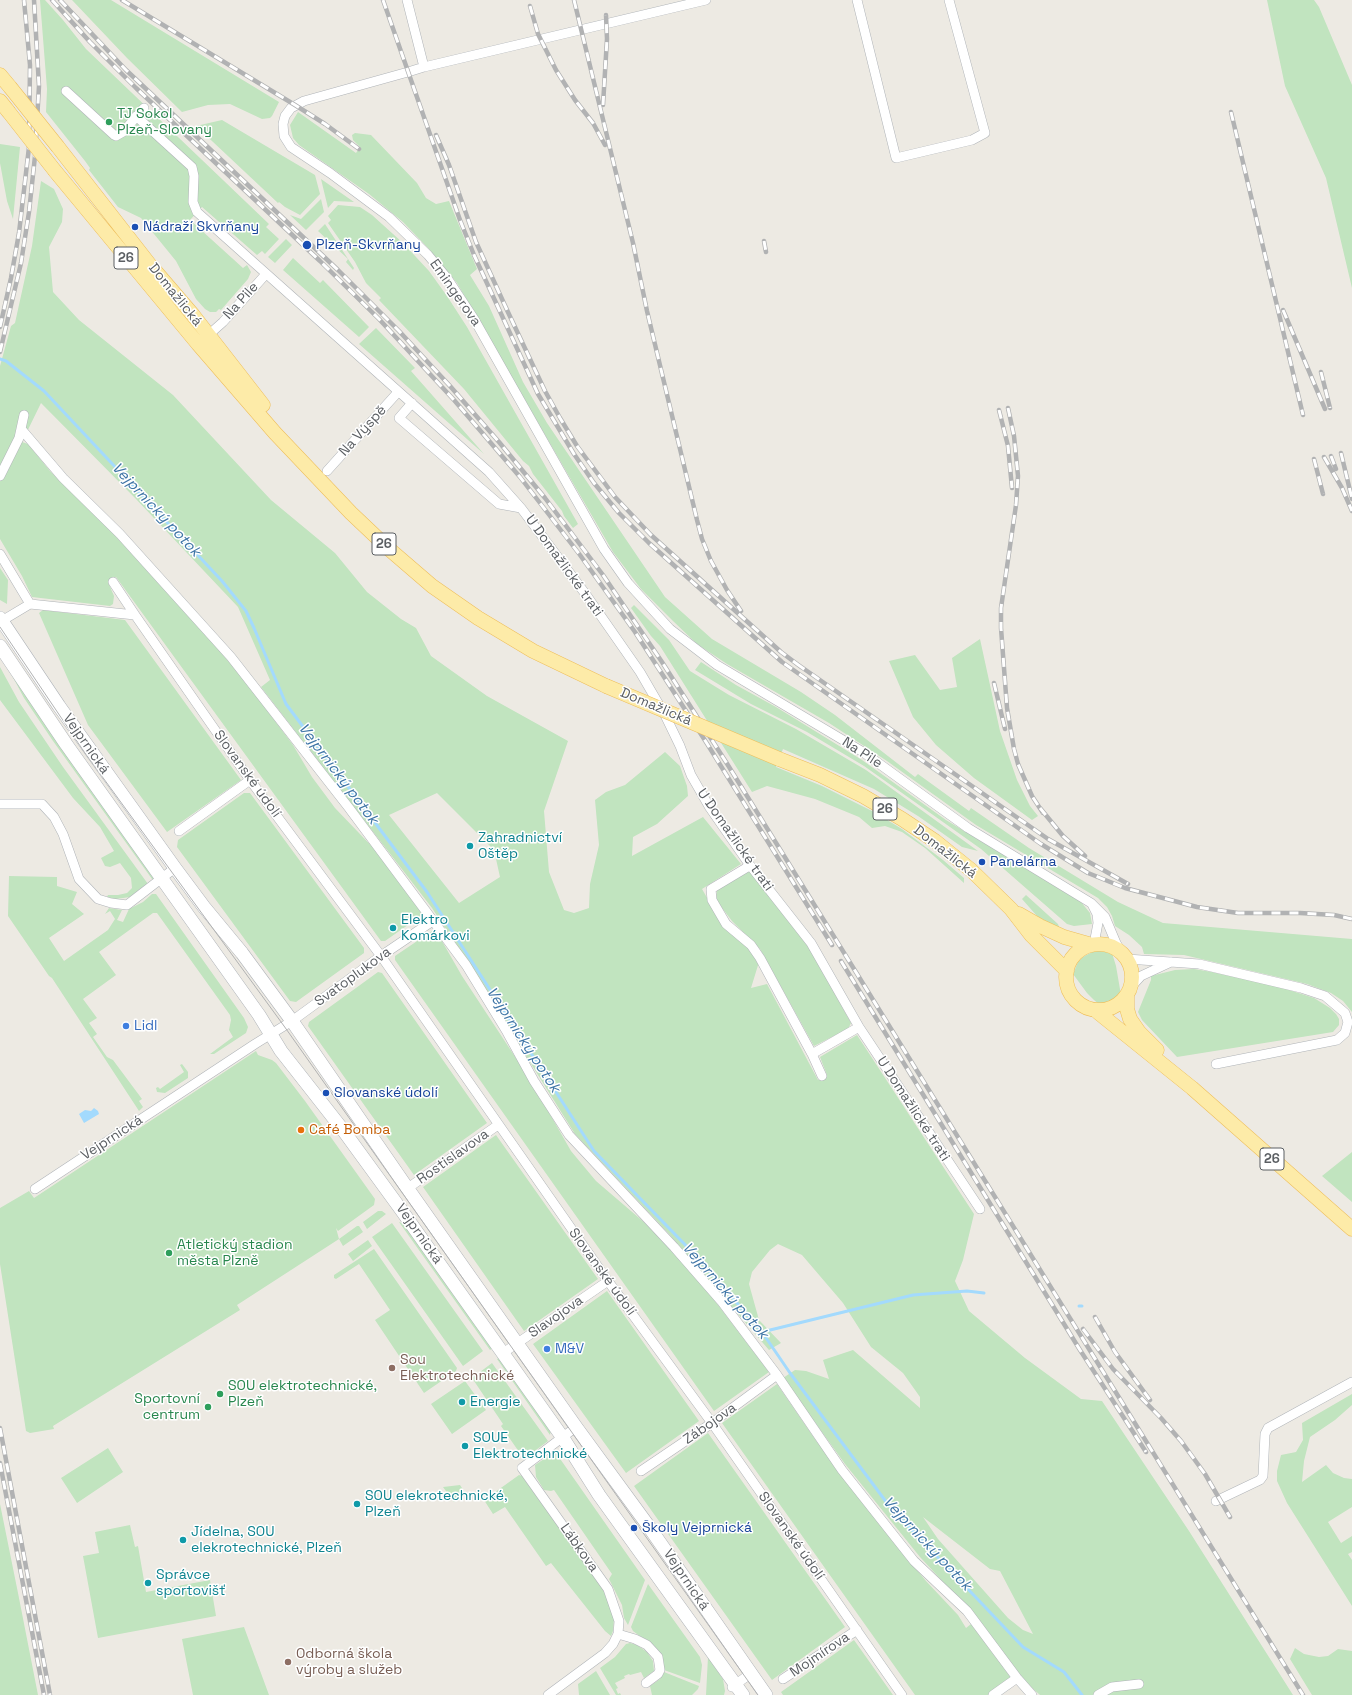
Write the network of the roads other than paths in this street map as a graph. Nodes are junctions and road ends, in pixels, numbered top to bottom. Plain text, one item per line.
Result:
1 (407, 0) edge
2 (706, 0) edge
3 (857, 0) edge
4 (949, 0) edge
5 (424, 67) junction
6 (0, 75) edge
7 (66, 91) dead end
8 (4, 106) edge
9 (144, 108) dead end
10 (136, 116) junction
11 (266, 274) junction
12 (203, 340) junction
13 (398, 392) junction
14 (412, 403) junction
15 (24, 415) dead end
16 (22, 430) junction
17 (323, 475) junction
18 (0, 476) edge
19 (521, 508) junction
20 (0, 554) edge
21 (113, 582) dead end
22 (639, 598) joint
23 (30, 604) junction
24 (135, 615) junction
25 (1, 620) edge
26 (0, 646) edge
27 (250, 780) junction
28 (0, 804) edge
29 (179, 831) dead end
30 (749, 864) junction
31 (175, 868) junction
32 (162, 879) junction
33 (1091, 902) junction
34 (1011, 909) junction
35 (434, 920) junction
36 (1093, 944) junction
37 (381, 956) junction
38 (1124, 956) junction
39 (1172, 961) junction
40 (1067, 972) junction
41 (1129, 992) junction
42 (1095, 1010) junction
43 (292, 1021) junction
44 (859, 1027) junction
45 (270, 1034) junction
46 (812, 1054) junction
47 (1216, 1064) dead end
48 (822, 1076) dead end
49 (1192, 1088) junction
50 (498, 1125) junction
51 (408, 1188) junction
52 (35, 1189) dead end
53 (416, 1201) junction
54 (980, 1209) dead end
55 (402, 1211) junction
56 (1352, 1229) edge
57 (608, 1281) junction
58 (518, 1344) junction
59 (503, 1353) junction
60 (777, 1375) junction
61 (1352, 1382) edge
62 (712, 1423) junction
63 (576, 1427) junction
64 (562, 1438) junction
65 (641, 1471) dead end
66 (1216, 1501) dead end
67 (857, 1630) junction
68 (618, 1634) junction
69 (750, 1674) junction
70 (1017, 1678) junction
71 (783, 1680) dead end
72 (646, 1683) dead end
73 (1139, 1684) dead end
74 (734, 1688) edge
75 (548, 1695) edge
76 (766, 1695) edge
77 (902, 1695) edge
78 (993, 1695) edge
79 (1032, 1695) edge
80 (1098, 1695) edge

1 - 5 street
2 - 5 street, Emingerova
3 - 4 street
5 - 22 street, Emingerova
6 - 12 main road, Domažlická / 26, bridge
7 - 10 street
8 - 12 main road, Domažlická / 26, bridge
9 - 10 street
10 - 11 street
11 - 12 street, Na Pile
11 - 13 street
12 - 17 main road, Domažlická / 26
13 - 14 street
13 - 17 street, Na Výspě
14 - 19 street, U Domažlické trati
14 - 19 street
15 - 16 street
16 - 18 street
16 - 35 street
17 - 34 main road, Domažlická / 26, bridge
19 - 30 street, U Domažlické trati
20 - 23 street
21 - 24 street, Slovanské údolí
22 - 33 street, Na Pile
23 - 24 street
23 - 25 street
24 - 27 street, Slovanské údolí
25 - 31 main road, Vejprnická
26 - 32 main road, Vejprnická
27 - 29 street
27 - 37 street, Slovanské údolí
28 - 32 street
30 - 44 street, U Domažlické trati
30 - 46 street
31 - 32 street
31 - 43 main road, Vejprnická
32 - 45 main road, Vejprnická
33 - 36 street
33 - 38 street, Na Pile
34 - 36 main road, Domažlická / 26
34 - 40 main road, Domažlická / 26
35 - 37 street, Svatoplukova
35 - 60 street
36 - 38 main road, Domažlická / 26
36 - 40 main road
37 - 43 street, Svatoplukova
37 - 50 street, Slovanské údolí
38 - 39 street
38 - 41 main road, 26
39 - 41 street
39 - 47 street
40 - 42 main road, 26
41 - 42 main road
41 - 49 main road, 26
42 - 49 main road, 26
43 - 45 street, Vejprnická
43 - 51 main road, Vejprnická
44 - 46 street
44 - 54 street, U Domažlické trati
45 - 52 street, Vejprnická
45 - 55 main road, Vejprnická
46 - 48 street
49 - 56 main road, 26
50 - 51 street, Rostislavova
50 - 57 street, Slovanské údolí
51 - 53 main road, Vejprnická
53 - 55 street
53 - 58 main road, Vejprnická
55 - 59 main road, Vejprnická
57 - 58 street, Slavojova
57 - 62 street, Slovanské údolí
58 - 59 street, Slavojova
58 - 63 main road, Vejprnická
59 - 64 main road, Vejprnická
60 - 62 street, Zábojova
60 - 70 street
61 - 66 street
62 - 65 street, Zábojova
62 - 67 street, Slovanské údolí
63 - 64 street
63 - 69 main road, Vejprnická
64 - 68 street, Lábkova
64 - 74 main road, Vejprnická
67 - 71 street, Mojmírova
67 - 77 street, Slovanské údolí
68 - 72 street
68 - 75 street
69 - 74 street
69 - 76 main road, Vejprnická
70 - 78 street
70 - 79 street
73 - 80 street

